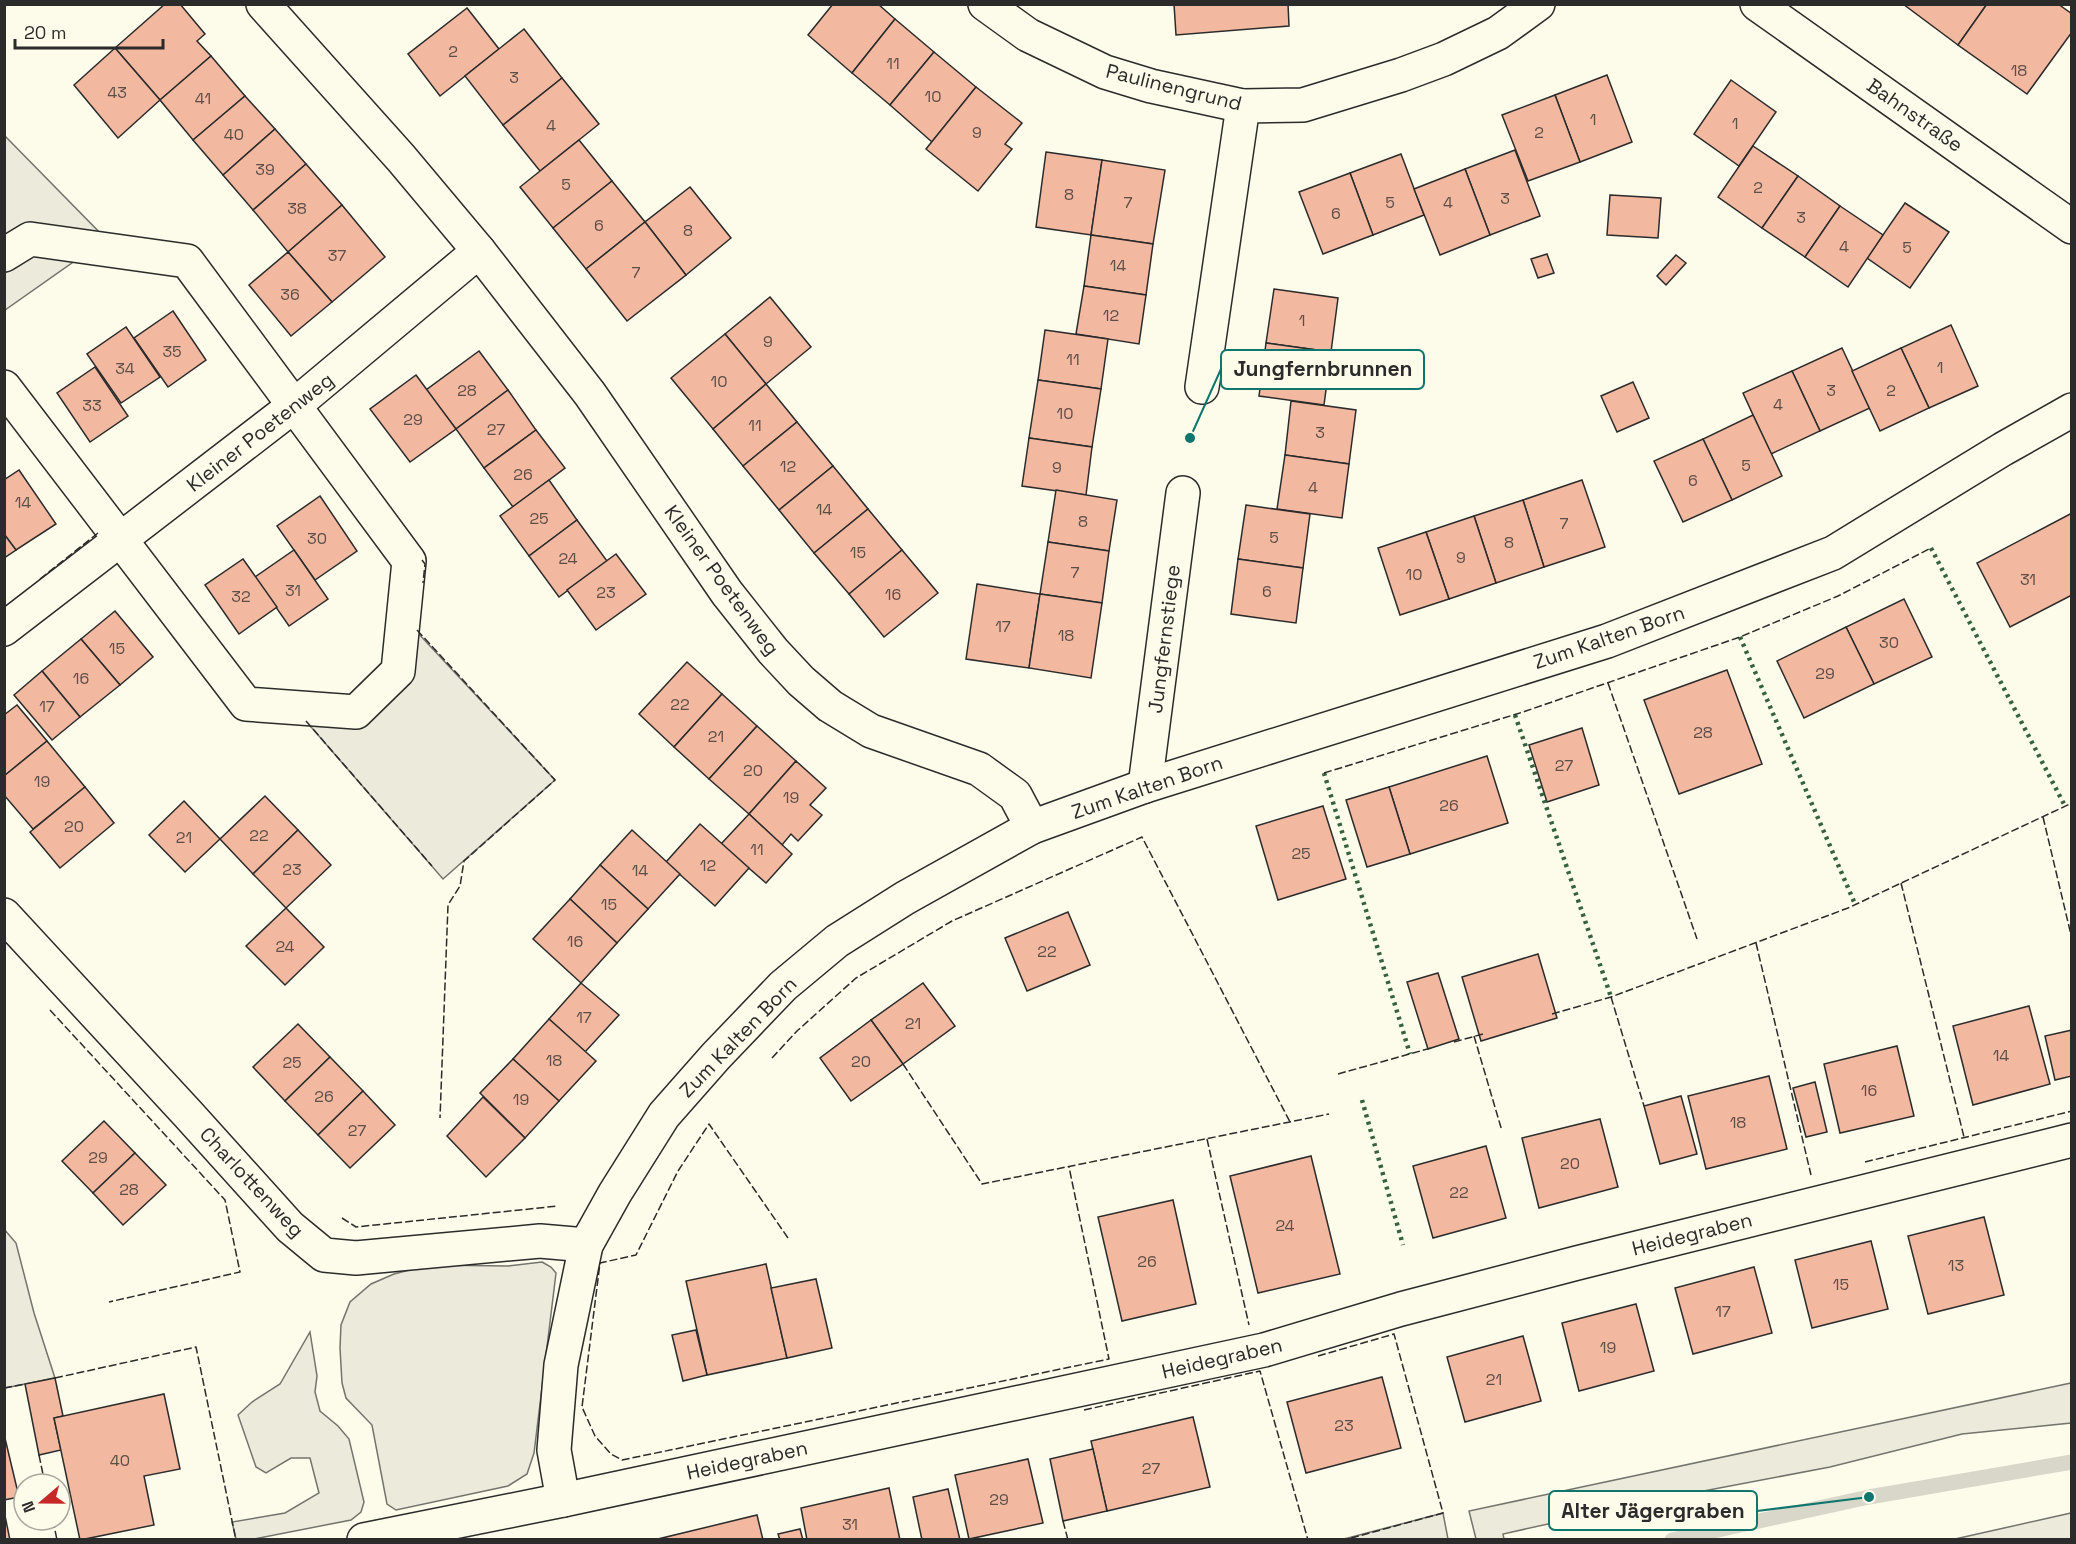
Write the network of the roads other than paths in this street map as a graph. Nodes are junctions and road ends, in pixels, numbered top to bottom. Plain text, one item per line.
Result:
1 (263, 4) edge
2 (985, 4) edge
3 (1538, 4) edge
4 (1757, 4) edge
5 (1243, 106) junction
6 (2072, 227) edge
7 (479, 251) junction
8 (4, 255) edge
9 (4, 387) edge
10 (1202, 387) dead end
11 (295, 405) junction
12 (2072, 410) edge
13 (1183, 493) dead end
14 (121, 540) junction
15 (4, 629) edge
16 (1144, 786) junction
17 (1032, 826) junction
18 (4, 915) edge
19 (2072, 1140) edge
20 (586, 1245) junction
21 (563, 1500) junction
22 (364, 1539) edge

1 - 7 street, Kleiner Poetenweg
2 - 5 street, Paulinengrund
3 - 5 street, Paulinengrund
4 - 6 street, Bahnstraße
5 - 10 street
7 - 11 street, Kleiner Poetenweg
7 - 17 street, Kleiner Poetenweg
8 - 11 street
9 - 14 street
11 - 14 street, Kleiner Poetenweg
11 - 14 street
12 - 16 street, Zum Kalten Born
13 - 16 street, Jungfernstiege
14 - 15 street
16 - 17 street, Zum Kalten Born
17 - 20 street, Zum Kalten Born
18 - 20 street, Charlottenweg
19 - 21 street, Heidegraben
20 - 21 street, Zum Kalten Born
21 - 22 street, Heidegraben

